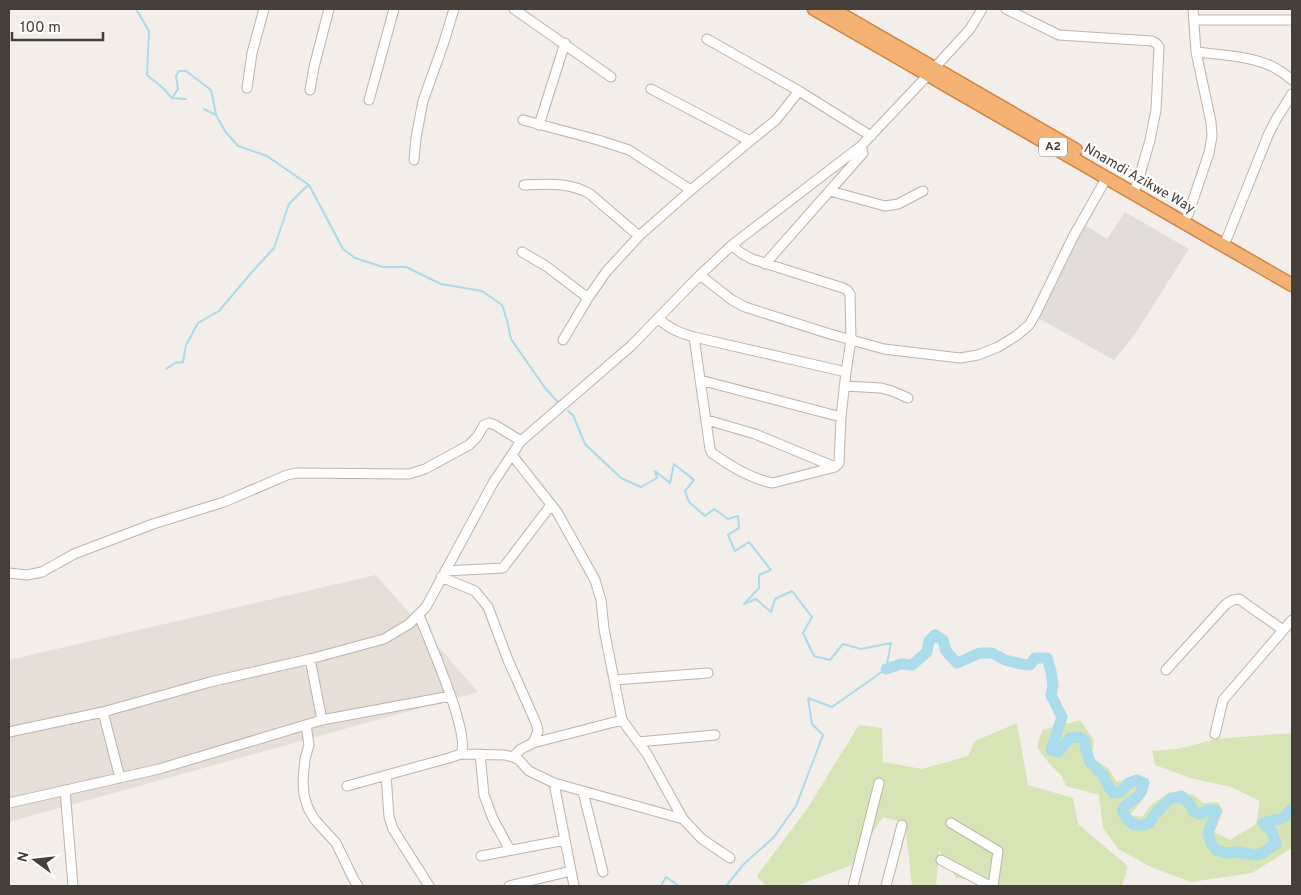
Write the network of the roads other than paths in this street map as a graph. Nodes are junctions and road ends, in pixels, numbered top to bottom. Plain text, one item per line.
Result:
1 (264, 9) edge
2 (329, 9) edge
3 (394, 9) edge
4 (454, 9) edge
5 (514, 9) edge
6 (814, 9) edge
7 (832, 9) edge
8 (982, 9) edge
9 (1006, 9) edge
10 (1194, 9) edge
11 (1194, 20) junction
12 (1292, 20) edge
13 (706, 39) dead end
14 (565, 43) junction
15 (1196, 52) junction
16 (932, 71) junction
17 (611, 76) dead end
18 (1292, 80) edge
19 (248, 88) dead end
20 (310, 90) dead end
21 (651, 90) dead end
22 (799, 91) junction
23 (369, 100) dead end
24 (1290, 102) edge
25 (523, 120) dead end
26 (539, 125) junction
27 (871, 136) junction
28 (750, 141) junction
29 (861, 146) junction
30 (414, 160) dead end
31 (1107, 177) junction
32 (524, 185) dead end
33 (1135, 189) junction
34 (691, 190) junction
35 (830, 191) junction
36 (922, 191) dead end
37 (1188, 215) junction
38 (639, 236) junction
39 (1227, 238) junction
40 (732, 245) junction
41 (522, 252) dead end
42 (765, 264) junction
43 (700, 275) junction
44 (1292, 276) edge
45 (1292, 285) edge
46 (588, 298) junction
47 (658, 318) junction
48 (694, 337) junction
49 (563, 340) dead end
50 (852, 340) junction
51 (846, 372) junction
52 (700, 380) junction
53 (844, 386) junction
54 (908, 398) dead end
55 (841, 417) junction
56 (706, 420) junction
57 (521, 441) junction
58 (512, 455) junction
59 (835, 467) junction
60 (551, 505) junction
61 (9, 573) edge
62 (443, 574) junction
63 (419, 615) junction
64 (1292, 620) edge
65 (1283, 630) junction
66 (310, 659) junction
67 (1166, 670) dead end
68 (708, 673) dead end
69 (614, 680) junction
70 (450, 696) junction
71 (103, 712) junction
72 (322, 720) junction
73 (622, 720) junction
74 (306, 725) junction
75 (9, 732) edge
76 (1215, 734) dead end
77 (715, 735) dead end
78 (638, 742) junction
79 (534, 743) junction
80 (461, 754) junction
81 (480, 754) junction
82 (514, 757) junction
83 (386, 775) junction
84 (120, 778) junction
85 (554, 783) junction
86 (878, 784) dead end
87 (347, 786) dead end
88 (65, 790) junction
89 (583, 792) junction
90 (9, 804) edge
91 (683, 819) junction
92 (951, 823) dead end
93 (902, 825) dead end
94 (565, 840) junction
95 (510, 850) junction
96 (480, 856) dead end
97 (730, 858) dead end
98 (941, 860) dead end
99 (571, 871) junction
100 (603, 872) dead end
101 (545, 882) edge
102 (73, 886) edge
103 (358, 886) edge
104 (429, 886) edge
105 (509, 886) edge
106 (574, 886) edge
107 (853, 886) edge
108 (886, 886) edge
109 (992, 886) edge

1 - 19 street
2 - 20 street
3 - 23 street
4 - 30 street
5 - 14 street
6 - 16 highway, Nnamdi Azikwe Way / A2
7 - 16 highway, Nnamdi Azikwe Way / A2
8 - 16 street
9 - 33 street
10 - 11 street
11 - 12 street
11 - 15 street
13 - 22 street
14 - 17 street
14 - 26 street
15 - 18 street
15 - 37 street
16 - 27 street
16 - 31 highway, Nnamdi Azikwe Way / A2
16 - 33 highway, Nnamdi Azikwe Way / A2
21 - 28 street
22 - 27 street
22 - 28 street
24 - 39 street
25 - 26 street
26 - 34 street
27 - 29 street
28 - 34 street
29 - 35 street
29 - 40 street
31 - 33 highway, Nnamdi Azikwe Way / A2
31 - 50 street
32 - 38 street
33 - 37 highway, Nnamdi Azikwe Way / A2
33 - 45 highway, Nnamdi Azikwe Way / A2
34 - 38 street
35 - 36 street
35 - 42 street
37 - 39 highway, Nnamdi Azikwe Way / A2
38 - 46 street
39 - 44 highway, Nnamdi Azikwe Way / A2
40 - 42 street
40 - 43 street
41 - 46 street
42 - 50 street
43 - 47 street
43 - 50 street
46 - 49 street
47 - 48 street
47 - 57 street
48 - 51 street
48 - 52 street
50 - 51 street
51 - 53 street
52 - 55 street
52 - 56 street
53 - 54 street
53 - 55 street
55 - 59 street
56 - 59 street
56 - 59 street
57 - 58 street
57 - 61 street
58 - 60 street
58 - 62 street
60 - 62 street
60 - 69 street
62 - 63 street
62 - 79 street
63 - 66 street
63 - 70 street
64 - 65 street
65 - 67 street
65 - 76 street
66 - 71 street
66 - 72 street
68 - 69 street
69 - 73 street
70 - 72 street
70 - 80 street
71 - 75 street
71 - 84 street
72 - 74 street
73 - 78 street
73 - 79 street
74 - 84 street
74 - 103 street
77 - 78 street
78 - 91 street
79 - 82 street
80 - 81 street
80 - 83 street
81 - 82 street
81 - 95 street
82 - 85 street
83 - 87 street
83 - 104 street
84 - 88 street
85 - 89 street
85 - 94 street
86 - 107 street
88 - 90 street
88 - 102 street
89 - 91 street
89 - 100 street
91 - 97 street
92 - 109 street
93 - 108 street
94 - 95 street
94 - 99 street
95 - 96 street
98 - 109 street
99 - 101 street
99 - 106 street
101 - 105 street

